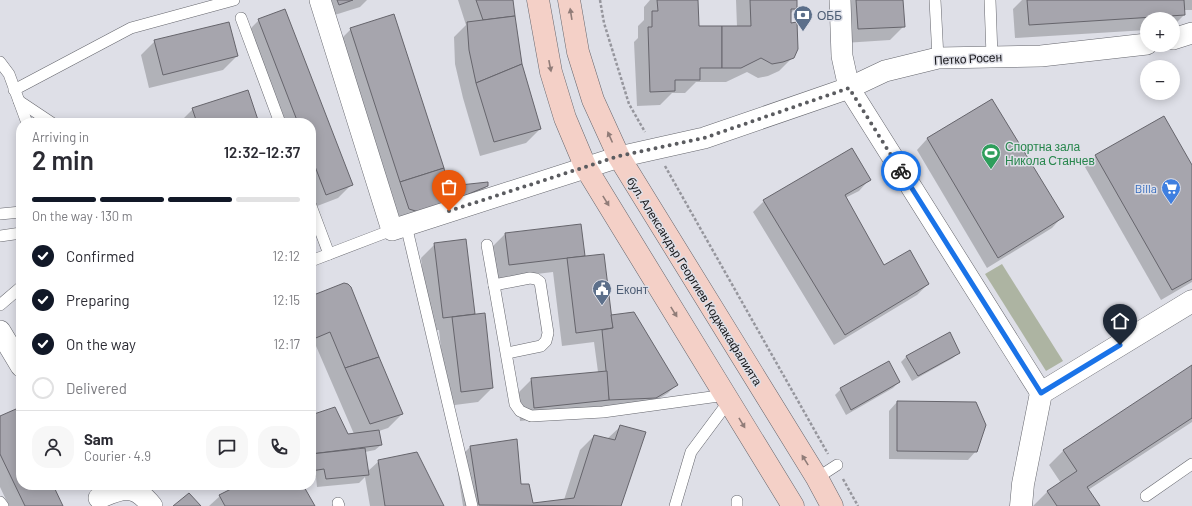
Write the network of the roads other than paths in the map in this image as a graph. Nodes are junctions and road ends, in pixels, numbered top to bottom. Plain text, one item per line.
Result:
1 (234, 0) edge
2 (320, 0) edge
3 (538, 0) edge
4 (569, 0) edge
5 (840, 0) edge
6 (936, 0) edge
7 (990, 0) edge
8 (241, 18) dead end
9 (1192, 34) edge
10 (1180, 37) edge
11 (1140, 45) edge
12 (992, 56) junction
13 (938, 58) junction
14 (0, 62) edge
15 (849, 88) junction
16 (14, 90) junction
17 (19, 101) junction
18 (25, 118) edge
19 (44, 118) edge
20 (278, 118) edge
21 (619, 156) junction
22 (586, 168) junction
23 (16, 212) edge
24 (0, 214) edge
25 (316, 219) edge
26 (399, 228) junction
27 (16, 234) edge
28 (0, 236) edge
29 (487, 245) dead end
30 (329, 254) junction
31 (316, 259) edge
32 (494, 285) junction
33 (16, 291) edge
34 (1192, 301) edge
35 (0, 305) edge
36 (0, 331) edge
37 (507, 353) junction
38 (16, 358) edge
39 (1041, 393) junction
40 (727, 398) junction
41 (1192, 464) edge
42 (836, 465) road end
43 (817, 478) junction
44 (117, 490) edge
45 (134, 490) edge
46 (98, 496) edge
47 (1146, 496) dead end
48 (0, 502) edge
49 (3, 506) edge
50 (152, 506) edge
51 (472, 506) edge
52 (675, 506) edge
53 (793, 506) edge
54 (832, 506) edge
55 (1021, 506) edge

1 - 16 lane
2 - 26 street
3 -> 22 main road
21 -> 4 main road, бул. Александър Георгиев Коджакафалията
5 - 15 street
6 - 13 lane
7 - 12 lane
8 - 20 lane
9 - 10 street
11 - 12 street, Петко Росен
12 - 13 street, Петко Росен
13 - 15 street, Петко Росен
14 - 16 lane
15 - 21 street, Петко Росен
15 - 39 street
16 - 17 lane
17 - 18 lane
17 - 19 lane
21 - 22 street, Петко Росен
43 -> 21 main road, бул. Александър Георгиев Коджакафалията
22 - 26 street, Петко Росен
22 -> 40 main road
23 - 24 lane
25 - 30 lane
26 - 30 lane
26 - 51 lane
27 - 28 lane
29 - 32 lane
30 - 31 lane
32 - 37 lane
32 - 37 lane
33 - 35 lane
34 - 39 street
36 - 38 street
37 - 40 lane
39 - 55 street
40 - 52 lane
40 -> 53 main road
41 - 47 lane
42 - 43 lane
43 - 54 main road, бул. Александър Георгиев Коджакафалията
44 - 46 street
45 - 50 street
48 - 49 lane

